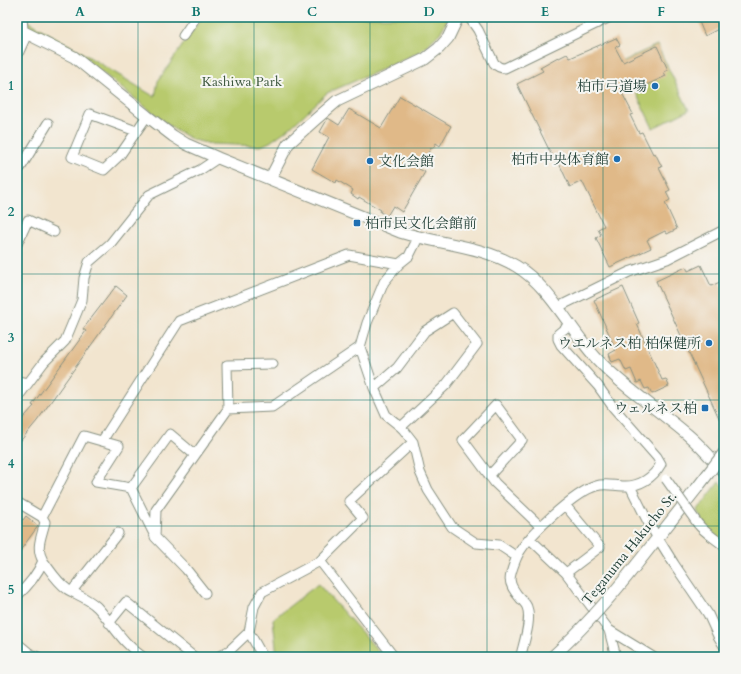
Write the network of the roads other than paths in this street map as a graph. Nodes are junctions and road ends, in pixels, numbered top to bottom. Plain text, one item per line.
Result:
1 (21, 17) edge
2 (196, 17) edge
3 (458, 17) edge
4 (469, 17) edge
5 (610, 17) edge
6 (22, 31) edge
7 (184, 36) dead end
8 (17, 56) edge
9 (147, 116) junction
10 (48, 124) dead end
11 (136, 131) junction
12 (218, 158) junction
13 (17, 168) edge
14 (270, 179) junction
15 (724, 230) edge
16 (54, 232) dead end
17 (418, 238) junction
18 (17, 244) edge
19 (399, 264) junction
20 (558, 307) junction
21 (569, 325) junction
22 (360, 347) junction
23 (273, 364) dead end
24 (17, 381) edge
25 (28, 383) junction
26 (374, 388) junction
27 (17, 398) edge
28 (228, 409) junction
29 (401, 427) junction
30 (102, 441) junction
31 (413, 442) junction
32 (724, 453) edge
33 (195, 455) junction
34 (661, 464) junction
35 (724, 472) edge
36 (490, 476) junction
37 (630, 486) junction
38 (131, 488) junction
39 (17, 502) edge
40 (566, 505) junction
41 (42, 517) junction
42 (540, 526) junction
43 (118, 533) dead end
44 (155, 537) junction
45 (658, 538) junction
46 (530, 539) junction
47 (724, 546) edge
48 (517, 557) junction
49 (43, 561) junction
50 (320, 561) junction
51 (566, 573) junction
52 (72, 591) junction
53 (205, 593) dead end
54 (17, 596) edge
55 (109, 623) junction
56 (609, 630) junction
57 (249, 632) junction
58 (723, 642) edge
59 (17, 643) edge
60 (38, 657) edge
61 (143, 657) edge
62 (194, 657) edge
63 (218, 657) edge
64 (262, 657) edge
65 (394, 657) edge
66 (523, 657) edge
67 (552, 657) edge
68 (616, 657) edge
69 (653, 657) edge

1 - 6 street
2 - 7 street
3 - 14 street
4 - 5 street
6 - 8 street
6 - 9 street
9 - 11 street
9 - 12 street
10 - 13 street
11 - 11 street
12 - 14 street
12 - 25 street
14 - 17 street
15 - 20 street
16 - 18 street
17 - 19 street
17 - 20 street
19 - 22 street
19 - 30 street
20 - 21 street
21 - 34 street
21 - 35 street
22 - 26 street
22 - 28 street
23 - 28 street
24 - 25 street
25 - 27 street
26 - 29 street
26 - 29 street
28 - 33 street
29 - 31 street
30 - 38 street
30 - 41 street
31 - 48 street
31 - 50 street
32 - 45 street, Teganuma Hakucho St., bridge
33 - 38 street
33 - 44 street
34 - 37 street
34 - 47 street, bridge
36 - 36 street
36 - 42 street
37 - 40 street
37 - 45 street
38 - 44 street
39 - 41 street
40 - 42 street
40 - 51 street
41 - 49 street
42 - 46 street
43 - 52 street
44 - 53 street
45 - 58 street
45 - 67 street, Teganuma Hakucho St., bridge
46 - 48 street
46 - 51 street
48 - 66 street
49 - 52 street
49 - 54 street
50 - 57 street
50 - 65 street
51 - 56 street
52 - 55 street
55 - 61 street
55 - 62 street
56 - 68 street
56 - 69 street
57 - 63 street
57 - 64 street
59 - 60 street

